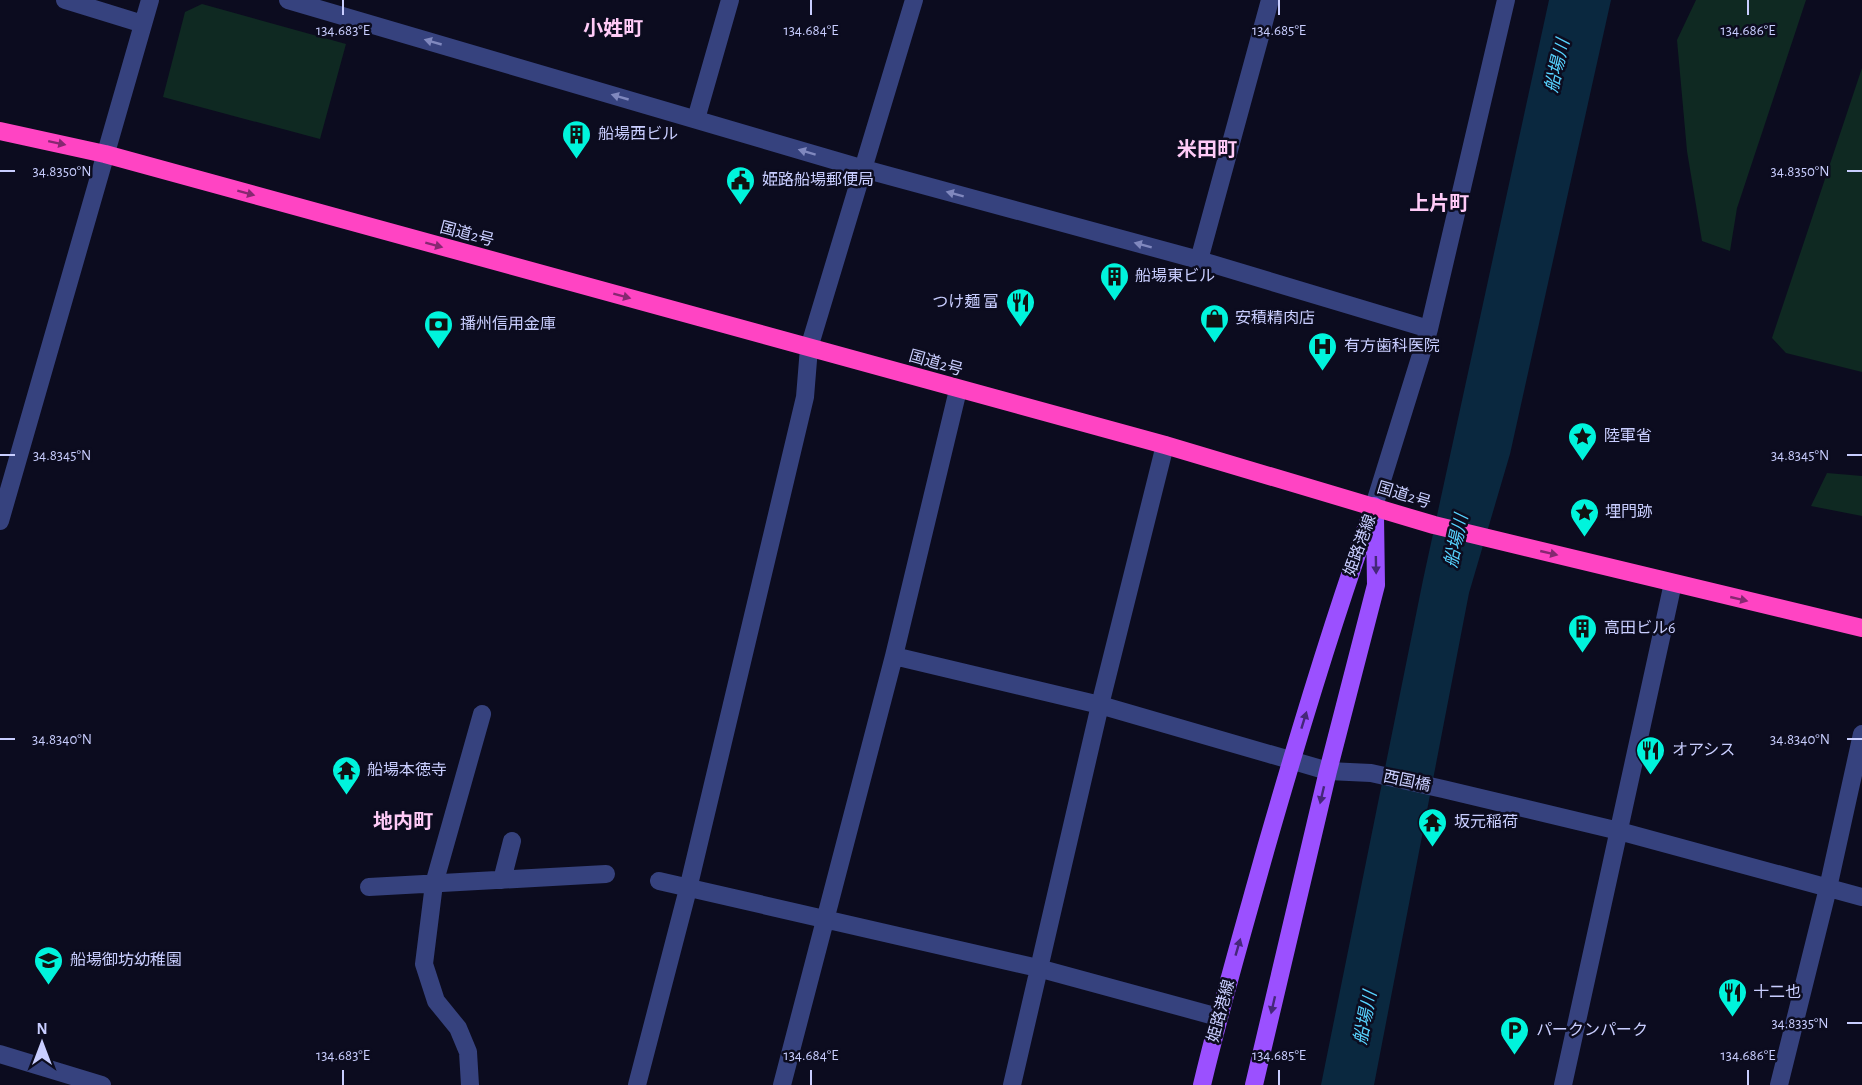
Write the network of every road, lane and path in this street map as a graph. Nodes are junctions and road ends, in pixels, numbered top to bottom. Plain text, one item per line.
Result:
1 (65, 0) edge
2 (150, 0) edge
3 (288, 0) edge
4 (729, 0) edge
5 (914, 0) edge
6 (1270, 0) edge
7 (1506, 0) edge
8 (143, 24) junction
9 (696, 119) junction
10 (0, 131) edge
11 (105, 154) junction
12 (864, 169) junction
13 (1199, 260) junction
14 (1429, 329) junction
15 (809, 348) junction
16 (958, 390) junction
17 (1165, 445) junction
18 (1374, 506) junction
19 (0, 521) edge
20 (1673, 583) junction
21 (1862, 628) edge
22 (894, 656) junction
23 (1100, 705) junction
24 (482, 714) dead end
25 (1862, 734) edge
26 (1291, 761) junction
27 (1328, 771) junction
28 (1619, 831) junction
29 (512, 842) dead end
30 (606, 874) dead end
31 (502, 880) junction
32 (659, 881) dead end
33 (434, 884) junction
34 (369, 887) dead end
35 (1828, 888) junction
36 (688, 889) junction
37 (1862, 897) edge
38 (824, 920) junction
39 (1038, 968) junction
40 (1218, 1017) junction
41 (0, 1054) edge
42 (102, 1085) edge
43 (470, 1085) edge
44 (637, 1085) edge
45 (782, 1085) edge
46 (1012, 1085) edge
47 (1202, 1085) edge
48 (1254, 1085) edge
49 (1563, 1085) edge
50 (1779, 1085) edge

1 - 8 street
2 - 8 street
9 -> 3 street
4 - 9 street
5 - 12 street
6 - 13 street
7 - 14 street
8 - 11 street
12 -> 9 street
10 -> 11 highway, 国道2号
11 -> 15 highway, 国道2号
11 - 19 street
13 -> 12 street
12 - 15 street
13 - 14 street
14 - 18 street
15 - 16 highway, 国道2号
15 - 36 street
16 - 17 highway, 国道2号
16 - 22 street
17 - 18 highway, 国道2号
17 - 23 street
18 -> 20 highway, 国道2号
26 -> 18 main road, 姫路港線
18 -> 27 main road, 姫路港線
20 -> 21 highway, 国道2号
20 - 28 street
22 - 23 street, 西国橋
22 - 38 street
23 - 26 street, 西国橋
23 - 39 street
24 - 33 street
25 - 35 street
26 - 27 street, 西国橋
40 -> 26 main road, 姫路港線
27 - 28 street, 西国橋
27 -> 48 main road, 姫路港線
28 - 35 street, 西国橋
28 - 49 street
29 - 31 street
30 - 31 street
31 - 33 street
32 - 36 street
33 - 34 street
33 - 43 street
35 - 37 street, 西国橋
35 - 50 street
36 - 38 street
36 - 44 street
38 - 39 street
38 - 45 street
39 - 40 street
39 - 46 street
40 - 47 main road, 姫路港線
41 - 42 street

